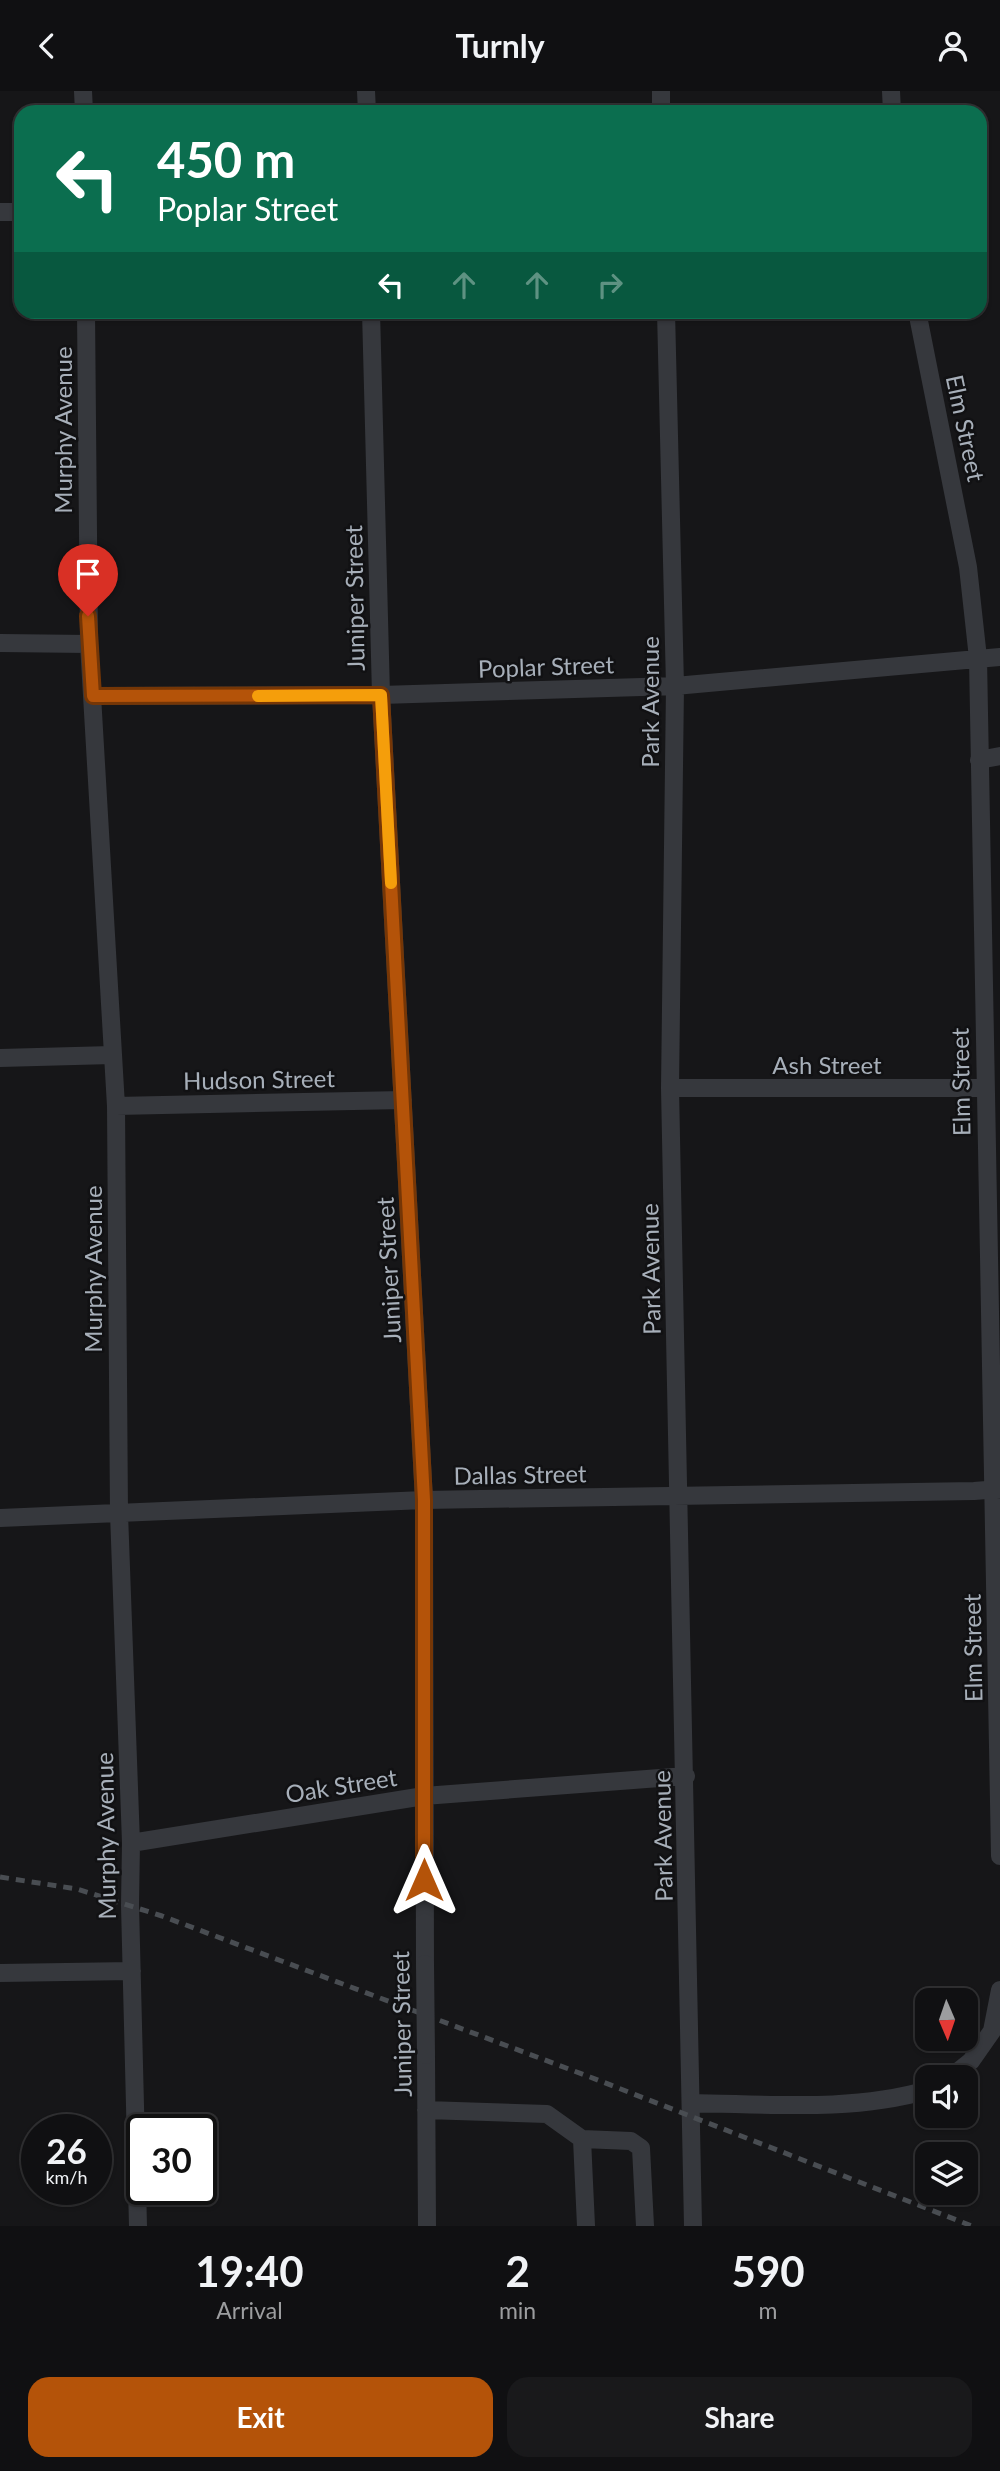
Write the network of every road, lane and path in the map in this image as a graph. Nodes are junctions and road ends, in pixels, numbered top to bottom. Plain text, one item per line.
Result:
1 (86, 319) edge
2 (372, 319) edge
3 (666, 319) edge
4 (919, 319) edge
5 (0, 643) edge
6 (89, 644) junction
7 (1000, 657) edge
8 (978, 658) junction
9 (675, 686) junction
10 (381, 695) junction
11 (93, 696) junction
12 (1000, 756) edge
13 (979, 759) junction
14 (112, 1055) junction
15 (0, 1058) edge
16 (670, 1088) junction
17 (984, 1088) junction
18 (403, 1100) junction
19 (116, 1106) junction
20 (993, 1209) edge
21 (997, 1489) edge
22 (680, 1496) junction
23 (424, 1500) junction
24 (119, 1513) junction
25 (0, 1518) edge
26 (685, 1776) junction
27 (424, 1796) junction
28 (131, 1843) junction
29 (1000, 1856) edge
30 (132, 1971) junction
31 (0, 1973) edge
32 (1000, 1990) edge
33 (966, 2065) edge
34 (915, 2094) edge
35 (691, 2103) junction
36 (426, 2110) junction
37 (582, 2139) junction
38 (138, 2226) edge
39 (426, 2226) edge
40 (586, 2226) edge
41 (645, 2226) edge
42 (693, 2226) edge

1 - 6 street, Murphy Avenue
2 - 10 street, Juniper Street
3 - 9 street, Park Avenue
4 - 8 street, Elm Street
5 - 6 street
6 - 11 street, Murphy Avenue
7 - 8 street, Poplar Street
8 - 9 street, Poplar Street
8 - 13 street, Elm Street
9 - 10 street, Poplar Street
9 - 16 street, Park Avenue
10 - 11 street, Poplar Street
10 - 18 street, Juniper Street
11 - 14 street, Murphy Avenue
12 - 13 street
13 - 17 street, Elm Street
14 - 15 street
14 - 19 street, Murphy Avenue
16 - 17 street, Ash Street
16 - 22 street, Park Avenue
17 - 20 street, Elm Street
18 - 19 street, Hudson Street
18 - 23 street, Juniper Street
19 - 24 street, Murphy Avenue
20 - 21 street, Elm Street
21 - 22 street, Dallas Street
21 - 29 street, Elm Street
22 - 23 street, Dallas Street
22 - 26 street, Park Avenue
23 - 24 street, Dallas Street
23 - 27 street, Juniper Street
24 - 25 street, Dallas Street
24 - 28 street, Murphy Avenue
26 - 27 street, Oak Street
26 - 35 street, Park Avenue
27 - 28 street, Oak Street
27 - 36 street, Juniper Street, bridge
28 - 30 street, Murphy Avenue
30 - 31 street
30 - 38 street, Murphy Avenue
32 - 33 street
34 - 35 street
35 - 42 street, Park Avenue
36 - 37 street
36 - 39 street, Juniper Street
37 - 40 street
37 - 41 street

